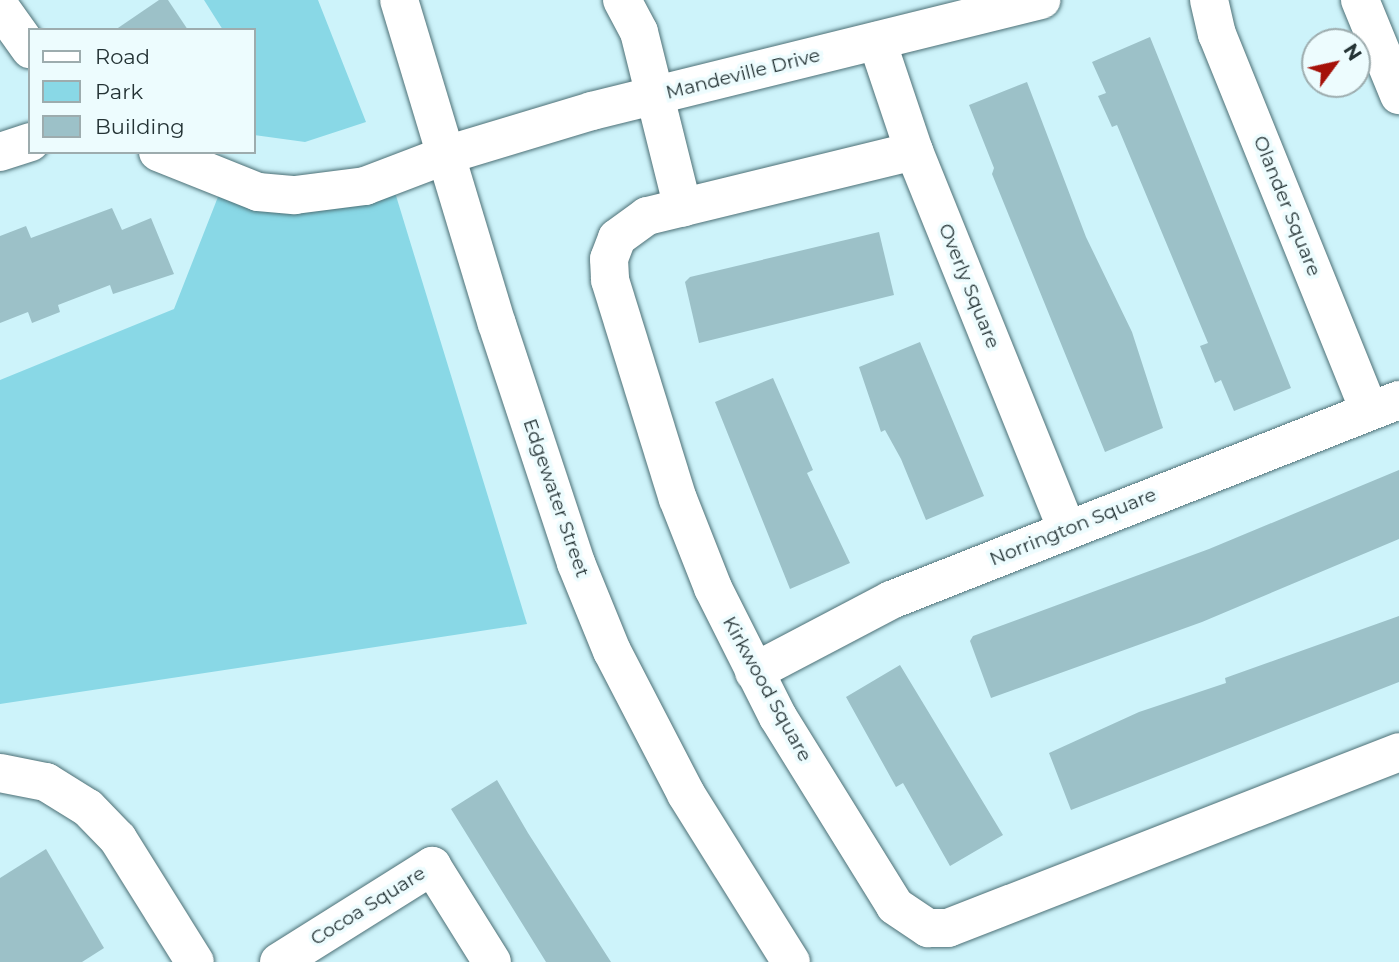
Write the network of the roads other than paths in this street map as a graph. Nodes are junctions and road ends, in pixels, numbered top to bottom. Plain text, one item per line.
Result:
1 (399, 0) edge
2 (622, 0) edge
3 (1042, 0) edge
4 (1209, 0) edge
5 (1360, 0) edge
6 (0, 7) edge
7 (877, 41) junction
8 (28, 46) edge
9 (656, 95) junction
10 (1399, 95) edge
11 (28, 143) edge
12 (914, 151) junction
13 (0, 152) edge
14 (163, 154) edge
15 (446, 155) junction
16 (682, 208) junction
17 (1384, 405) edge
18 (1068, 529) junction
19 (754, 672) junction
20 (1399, 752) edge
21 (0, 773) edge
22 (195, 962) edge
23 (279, 962) edge
24 (492, 962) edge
25 (791, 962) edge

1 - 15 street, Edgewater Street
2 - 9 street
3 - 7 street, Mandeville Drive
4 - 17 street, Olander Square
5 - 10 street
6 - 8 street
7 - 9 street, Mandeville Drive
7 - 12 street, Overly Square
9 - 15 street, Mandeville Drive
9 - 16 street
11 - 13 street
12 - 16 street, Kirkwood Square
12 - 18 street, Overly Square
14 - 15 street, Mandeville Drive
15 - 25 street, Edgewater Street
16 - 19 street, Kirkwood Square
17 - 18 street, Norrington Square
18 - 19 street, Norrington Square
19 - 20 street, Kirkwood Square
21 - 22 street
23 - 24 street, Cocoa Square

